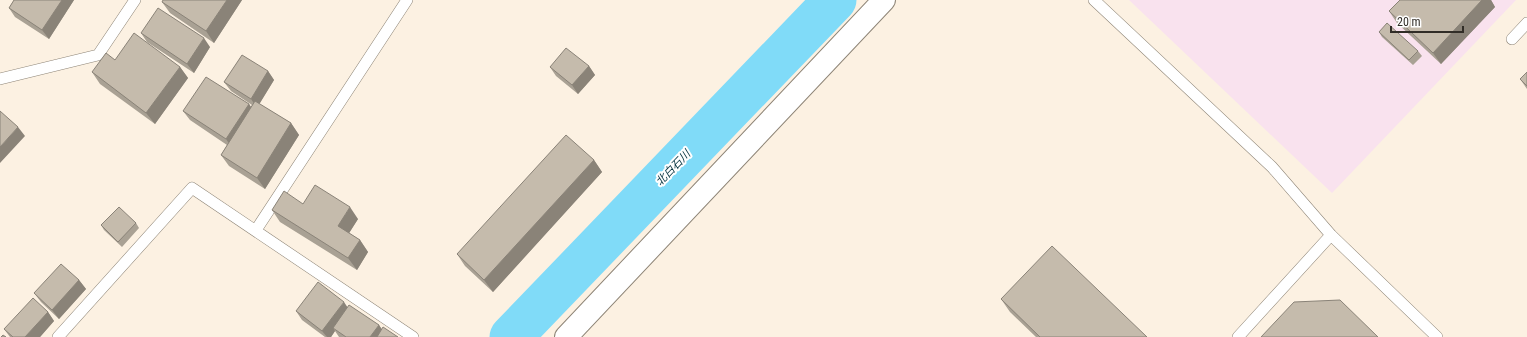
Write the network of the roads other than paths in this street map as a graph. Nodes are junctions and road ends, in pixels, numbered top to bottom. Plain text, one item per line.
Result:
1 (135, 0) edge
2 (407, 0) edge
3 (884, 0) edge
4 (1094, 0) edge
5 (1527, 23) edge
6 (1512, 39) dead end
7 (0, 79) edge
8 (256, 230) junction
9 (1331, 235) junction
10 (58, 337) edge
11 (413, 337) edge
12 (566, 337) edge
13 (1238, 337) edge
14 (1438, 337) edge

1 - 7 lane
2 - 8 lane
3 - 12 street
4 - 9 lane
5 - 6 lane
8 - 10 lane
8 - 11 lane
9 - 13 lane
9 - 14 lane

